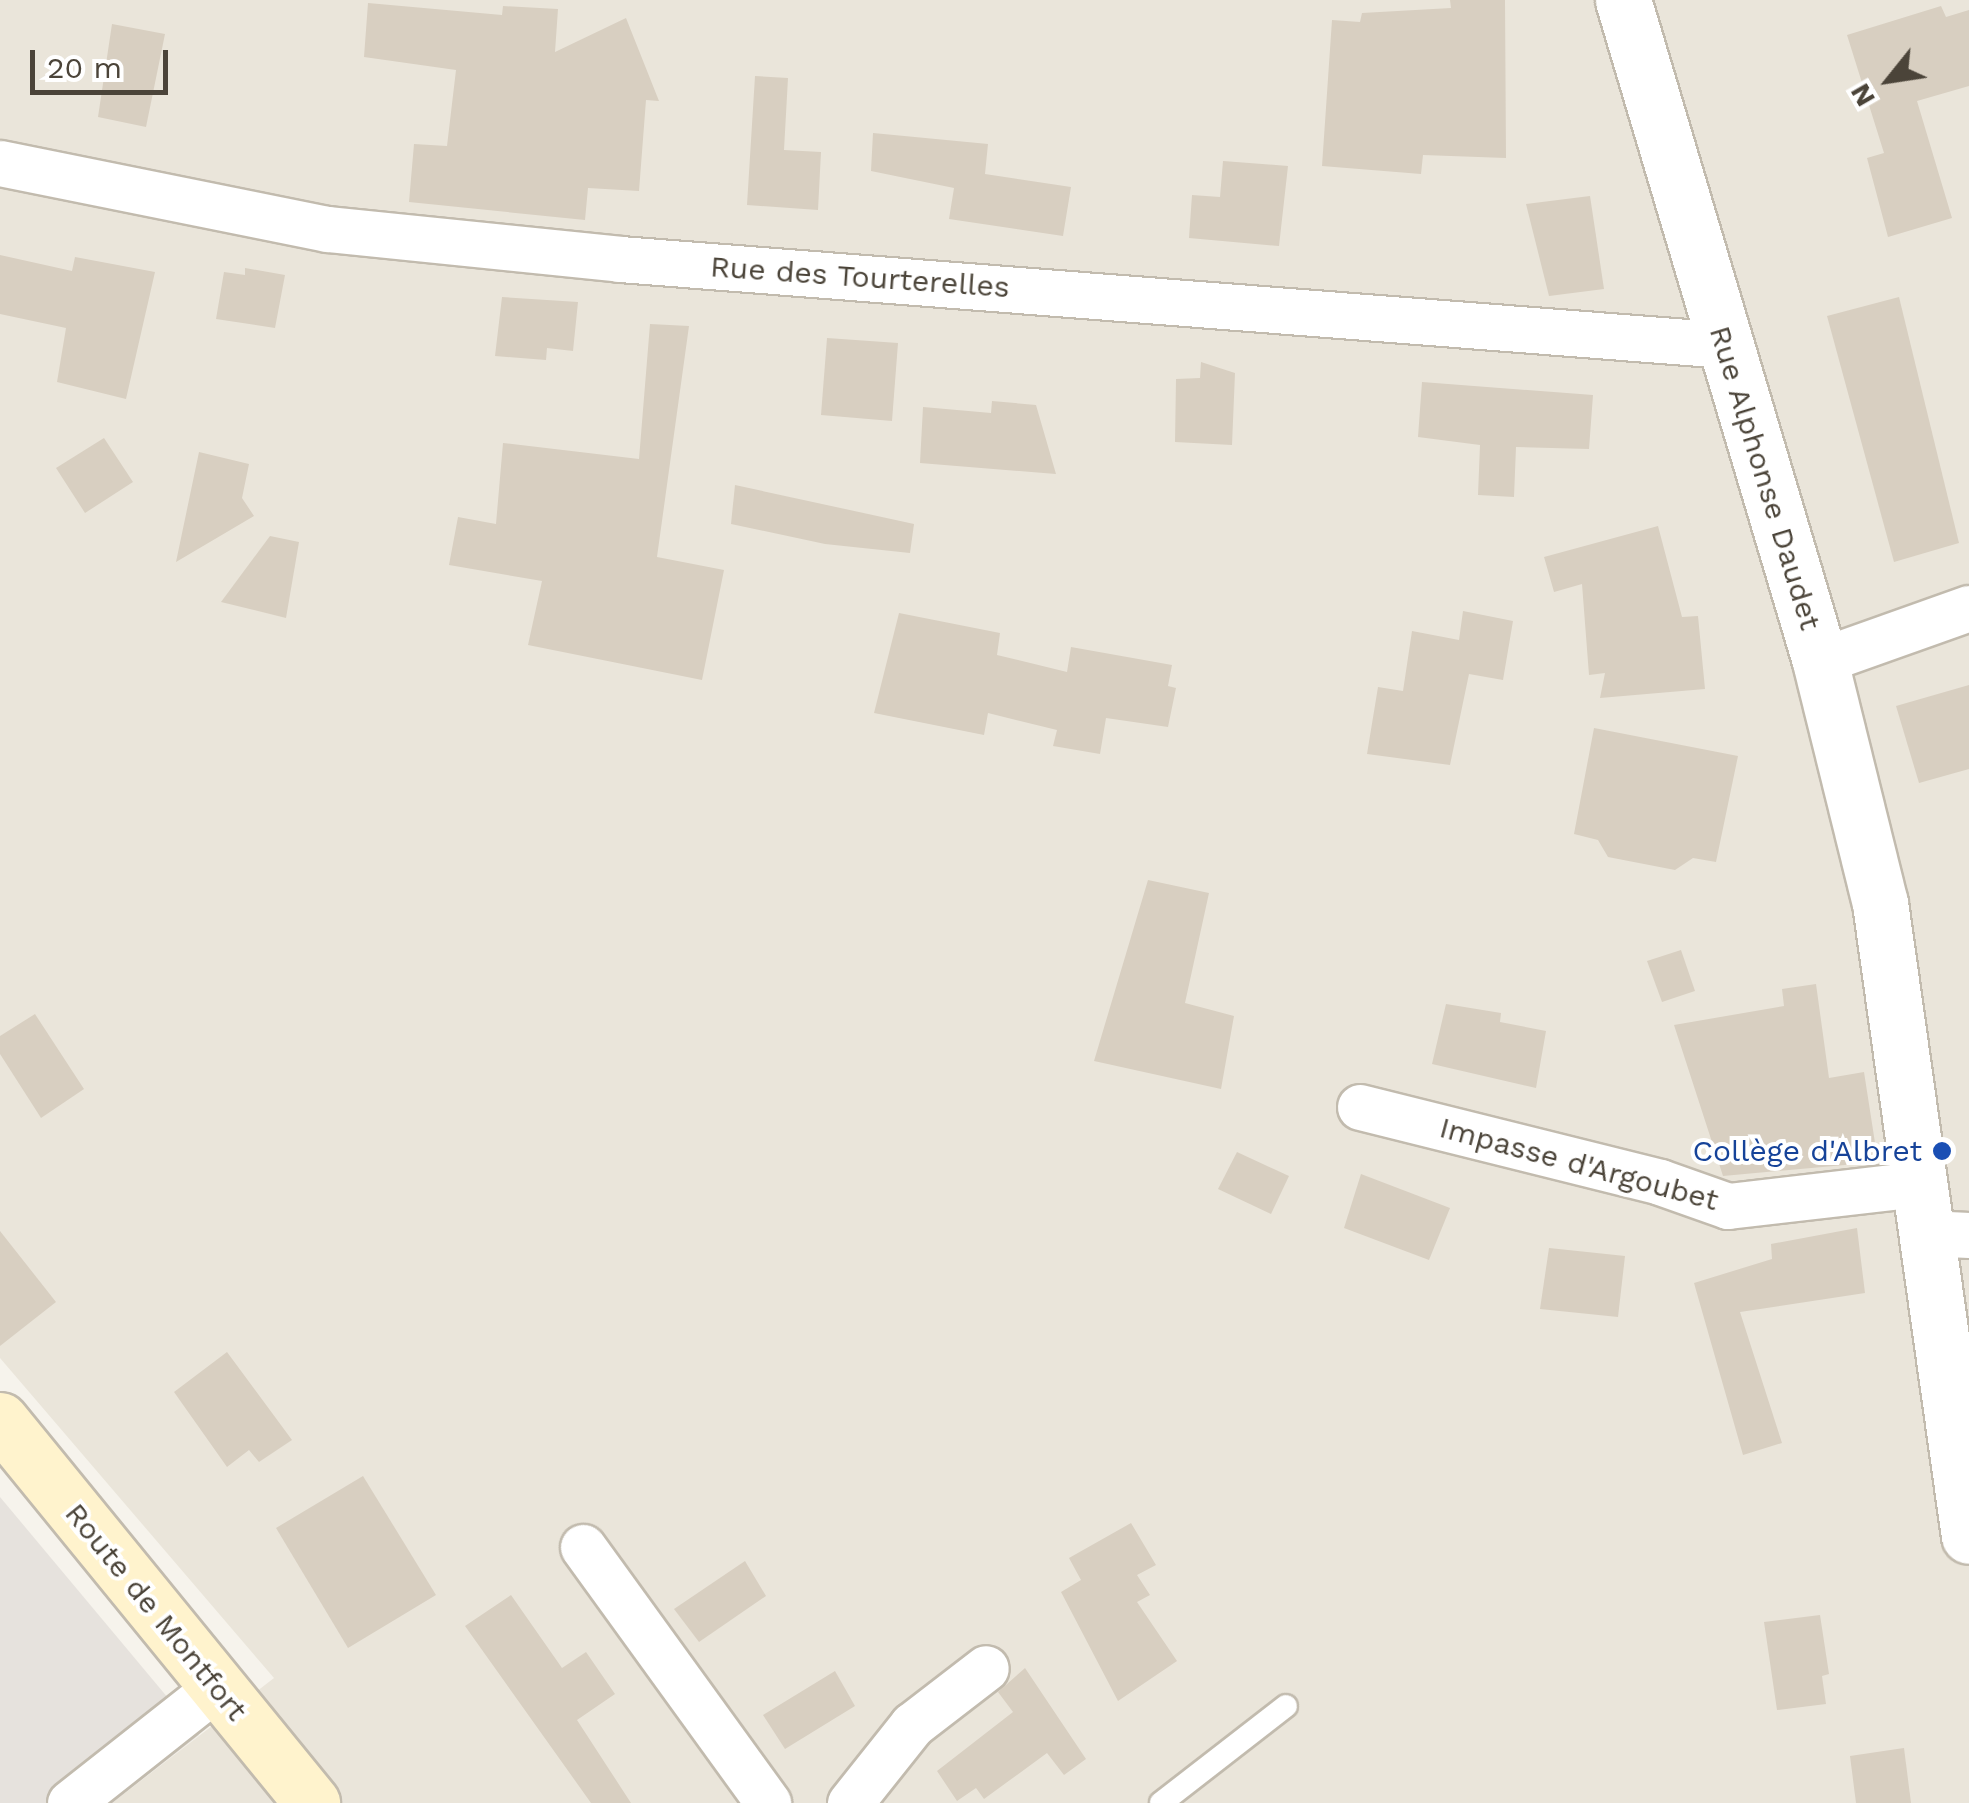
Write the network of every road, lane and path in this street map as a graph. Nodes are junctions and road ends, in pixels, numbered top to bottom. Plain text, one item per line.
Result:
1 (1623, 0) edge
2 (0, 162) edge
3 (1726, 345) junction
4 (1969, 608) edge
5 (1820, 661) junction
6 (1360, 1107) dead end
7 (1938, 1217) edge
8 (0, 1420) edge
9 (1969, 1536) edge
10 (583, 1547) dead end
11 (986, 1668) dead end
12 (217, 1687) junction
13 (1286, 1706) dead end
14 (70, 1803) edge
15 (312, 1803) edge
16 (768, 1803) edge
17 (850, 1803) edge
18 (1161, 1803) edge

1 - 3 street, Rue Alphonse Daudet
2 - 3 street, Rue des Tourterelles
3 - 5 street, Rue Alphonse Daudet
4 - 5 street
5 - 7 street, Rue Alphonse Daudet
6 - 7 street, Impasse d'Argoubet
7 - 9 street, Rue Alphonse Daudet
8 - 12 main road, Route de Montfort
10 - 16 street
11 - 17 street
12 - 14 street
12 - 15 main road, Route de Montfort
13 - 18 lane

